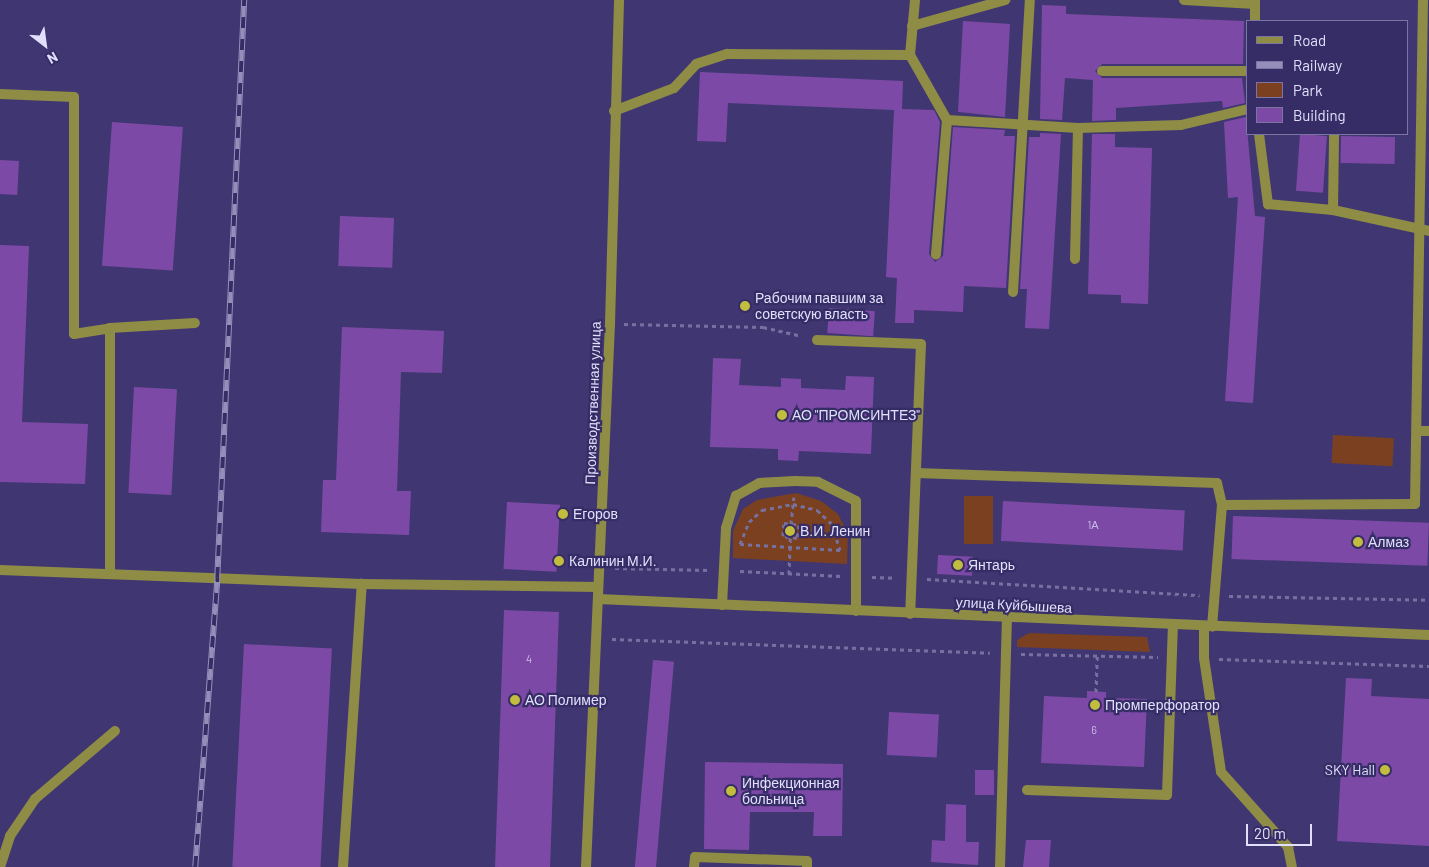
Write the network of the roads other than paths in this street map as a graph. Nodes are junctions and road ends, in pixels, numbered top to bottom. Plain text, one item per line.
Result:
1 (619, 0) edge
2 (915, 0) edge
3 (1005, 0) edge
4 (1030, 0) edge
5 (1184, 0) edge
6 (1423, 0) edge
7 (1255, 2) edge
8 (1255, 20) edge
9 (912, 26) junction
10 (910, 55) junction
11 (1102, 71) dead end
12 (1246, 71) edge
13 (0, 94) edge
14 (1246, 109) edge
15 (614, 111) junction
16 (946, 120) junction
17 (1020, 123) junction
18 (1078, 128) junction
19 (1259, 135) edge
20 (1334, 135) edge
21 (1333, 210) junction
22 (1425, 230) edge
23 (936, 255) dead end
24 (1075, 259) dead end
25 (1013, 292) dead end
26 (195, 323) dead end
27 (110, 328) junction
28 (817, 340) road end
29 (1418, 431) junction
30 (1429, 431) edge
31 (916, 473) junction
32 (1222, 505) junction
33 (0, 570) edge
34 (110, 574) junction
35 (362, 584) junction
36 (598, 587) junction
37 (598, 599) junction
38 (722, 605) junction
39 (856, 611) junction
40 (910, 614) junction
41 (1007, 618) junction
42 (1173, 625) junction
43 (1208, 626) junction
44 (1429, 636) edge
45 (115, 731) dead end
46 (1027, 790) dead end
47 (0, 867) edge
48 (343, 867) edge
49 (586, 867) edge
50 (694, 867) edge
51 (807, 867) edge
52 (1000, 867) edge
53 (1292, 867) edge

1 - 15 street, Производственная улица
2 - 9 street
3 - 9 street
4 - 17 street
5 - 7 street
6 - 22 street
7 - 8 street
9 - 10 street
10 - 15 street
10 - 16 street
11 - 12 street
13 - 27 street
14 - 18 street
15 - 36 street, Производственная улица
16 - 17 street
16 - 23 street
17 - 18 street
17 - 25 street
18 - 24 street
19 - 21 street
20 - 21 street
21 - 22 street
22 - 29 street
26 - 27 street
27 - 34 street
28 - 31 street
29 - 30 street
29 - 32 street
31 - 32 street
31 - 40 street
32 - 43 street
33 - 34 street
34 - 35 street
35 - 36 street
35 - 48 street
36 - 37 street, Производственная улица
37 - 38 street, улица Куйбышева
37 - 49 street, Производственная улица
38 - 39 street, улица Куйбышева
38 - 39 street
39 - 40 street, улица Куйбышева
40 - 41 street, улица Куйбышева
41 - 42 street, улица Куйбышева
41 - 52 street
42 - 43 street, улица Куйбышева
42 - 46 street
43 - 44 street, улица Куйбышева
43 - 53 street
45 - 47 street
50 - 51 street

